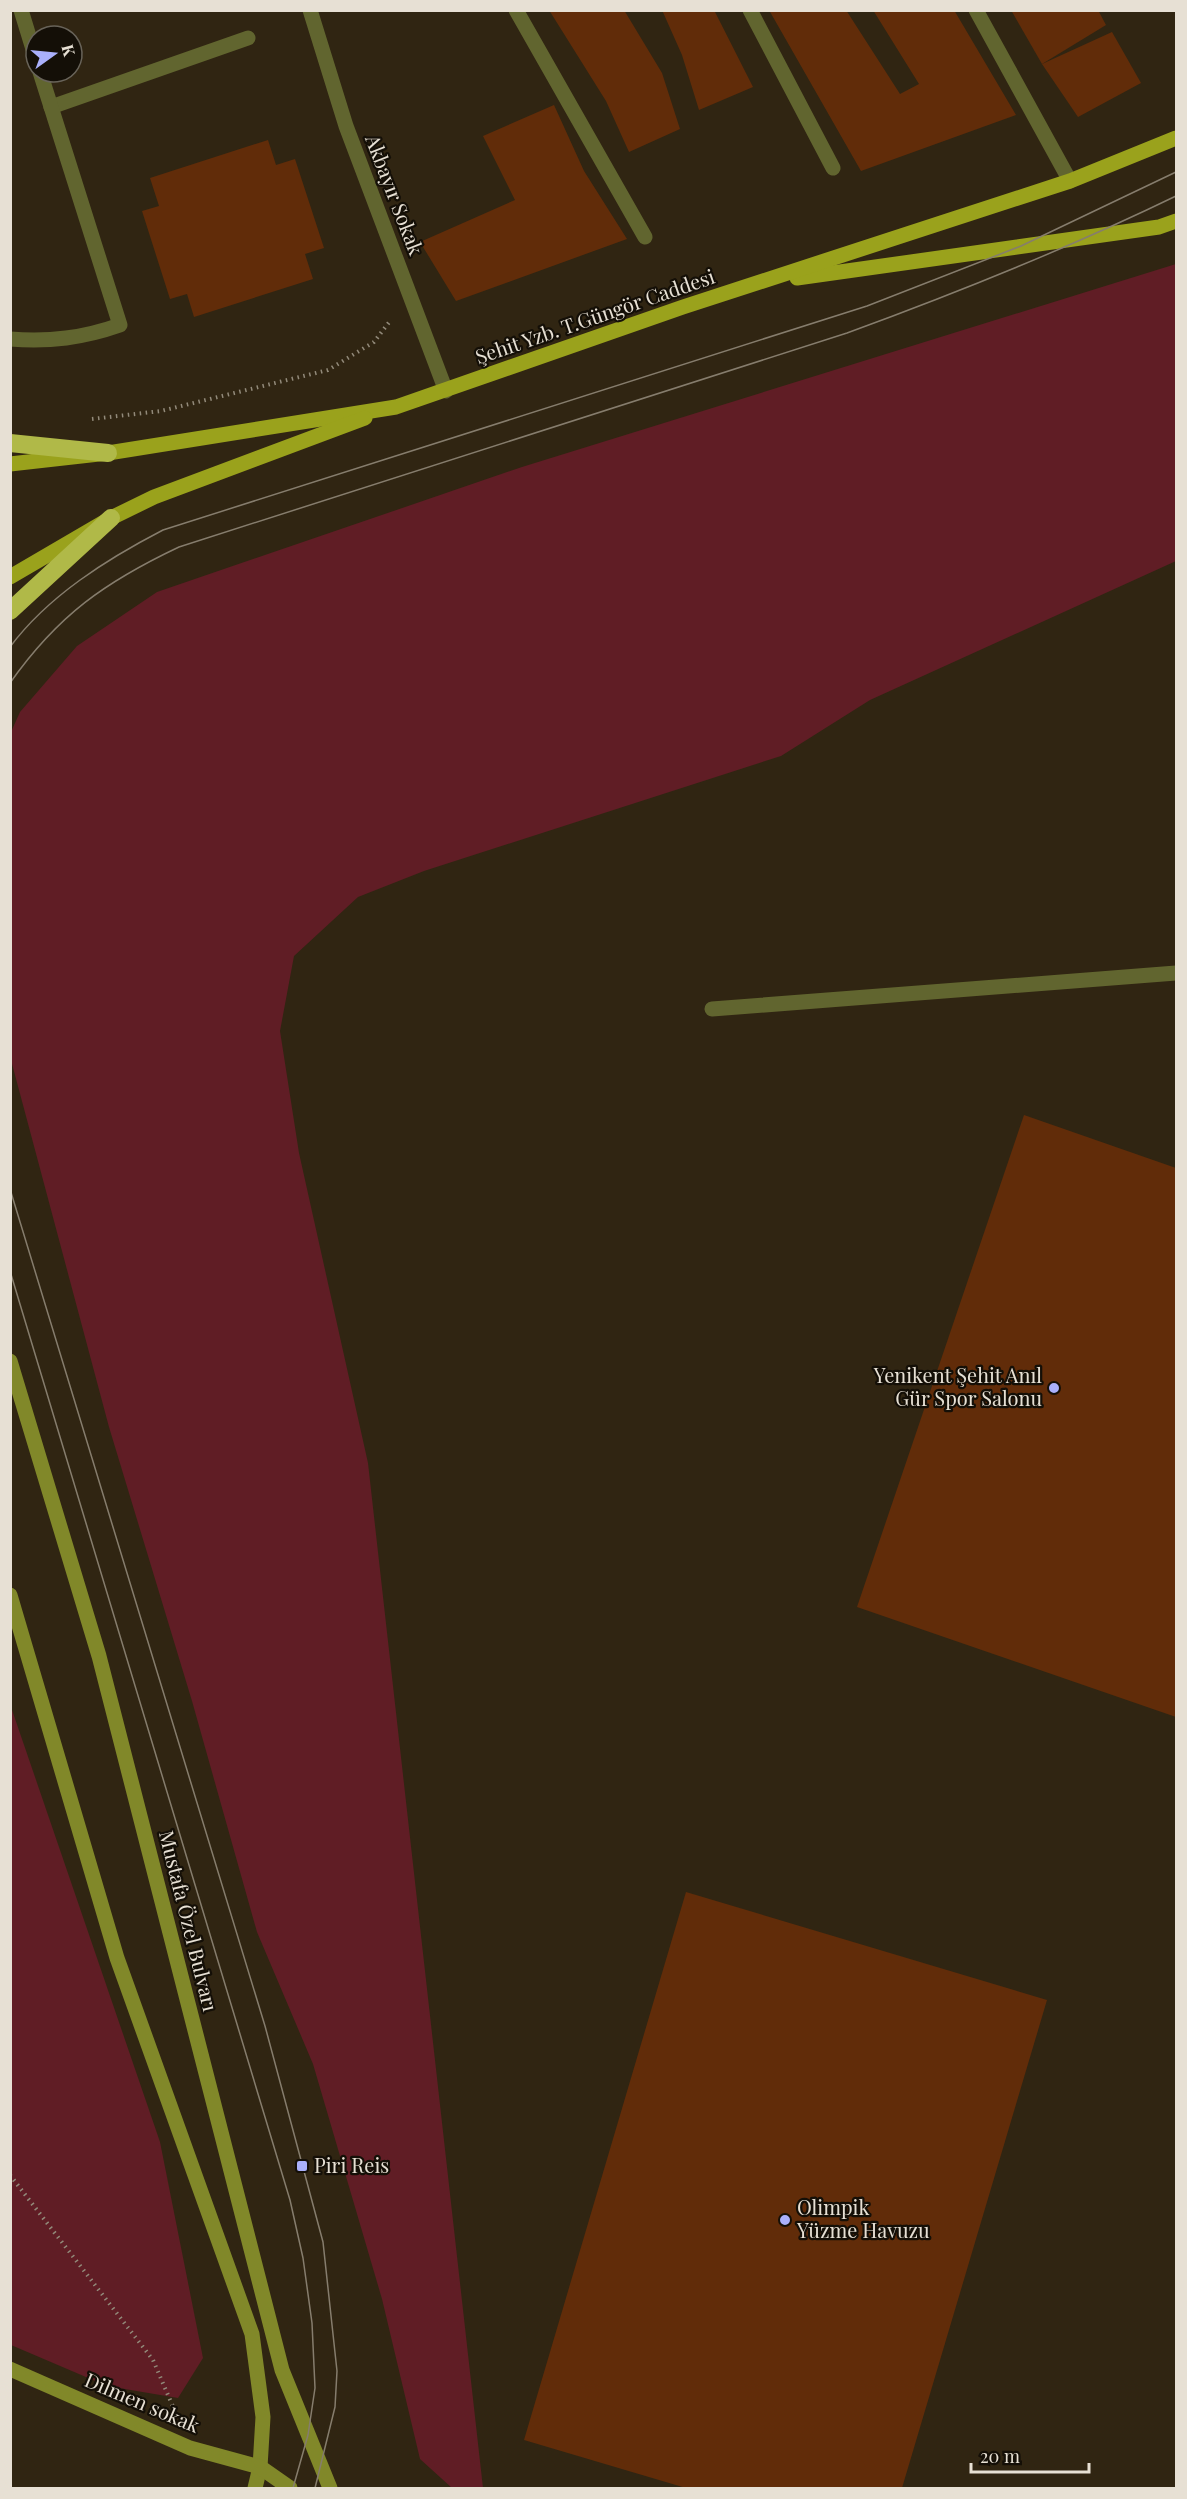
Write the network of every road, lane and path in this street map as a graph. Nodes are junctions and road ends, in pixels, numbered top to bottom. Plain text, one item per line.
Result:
1 (310, 10) edge
2 (516, 10) edge
3 (750, 10) edge
4 (976, 10) edge
5 (248, 38) dead end
6 (44, 84) edge
7 (51, 107) junction
8 (1176, 138) edge
9 (833, 168) dead end
10 (1070, 181) junction
11 (1176, 221) edge
12 (645, 237) dead end
13 (756, 284) junction
14 (414, 308) junction
15 (10, 339) edge
16 (446, 391) junction
17 (396, 407) junction
18 (87, 419) dead end
19 (10, 443) edge
20 (108, 453) junction
21 (10, 464) edge
22 (111, 518) junction
23 (10, 577) edge
24 (10, 611) edge
25 (1176, 973) edge
26 (712, 1009) dead end
27 (10, 1361) edge
28 (10, 1595) edge
29 (10, 2175) edge
30 (10, 2369) edge
31 (190, 2448) junction
32 (260, 2467) junction
33 (255, 2488) edge
34 (290, 2488) edge
35 (330, 2488) edge

1 - 14 street, Akbayır Sokak
2 - 12 street
3 - 9 street
4 - 10 street
5 - 7 street
6 - 7 street
7 - 15 street
8 - 10 main road, Şehit Yzb. T.Güngör Caddesi
10 - 13 main road, Şehit Yzb. T.Güngör Caddesi
11 - 13 main road
13 - 16 main road, Şehit Yzb. T.Güngör Caddesi
14 - 16 street, Akbayır Sokak
14 - 18 path
16 - 17 main road, Şehit Yzb. T.Güngör Caddesi
17 - 20 main road, Şehit Yzb. T.Güngör Caddesi
17 - 22 main road
19 - 20 highway
20 - 21 main road, Şehit Yzb. T.Güngör Caddesi
22 - 23 main road
22 - 24 highway
25 - 26 street
27 - 35 main road, Mustafa Özel Bulvarı
28 - 32 main road
29 - 31 path
30 - 31 main road, Dilmen sokak
31 - 32 main road, Dilmen sokak
32 - 33 main road
32 - 34 main road, Dilmen sokak

